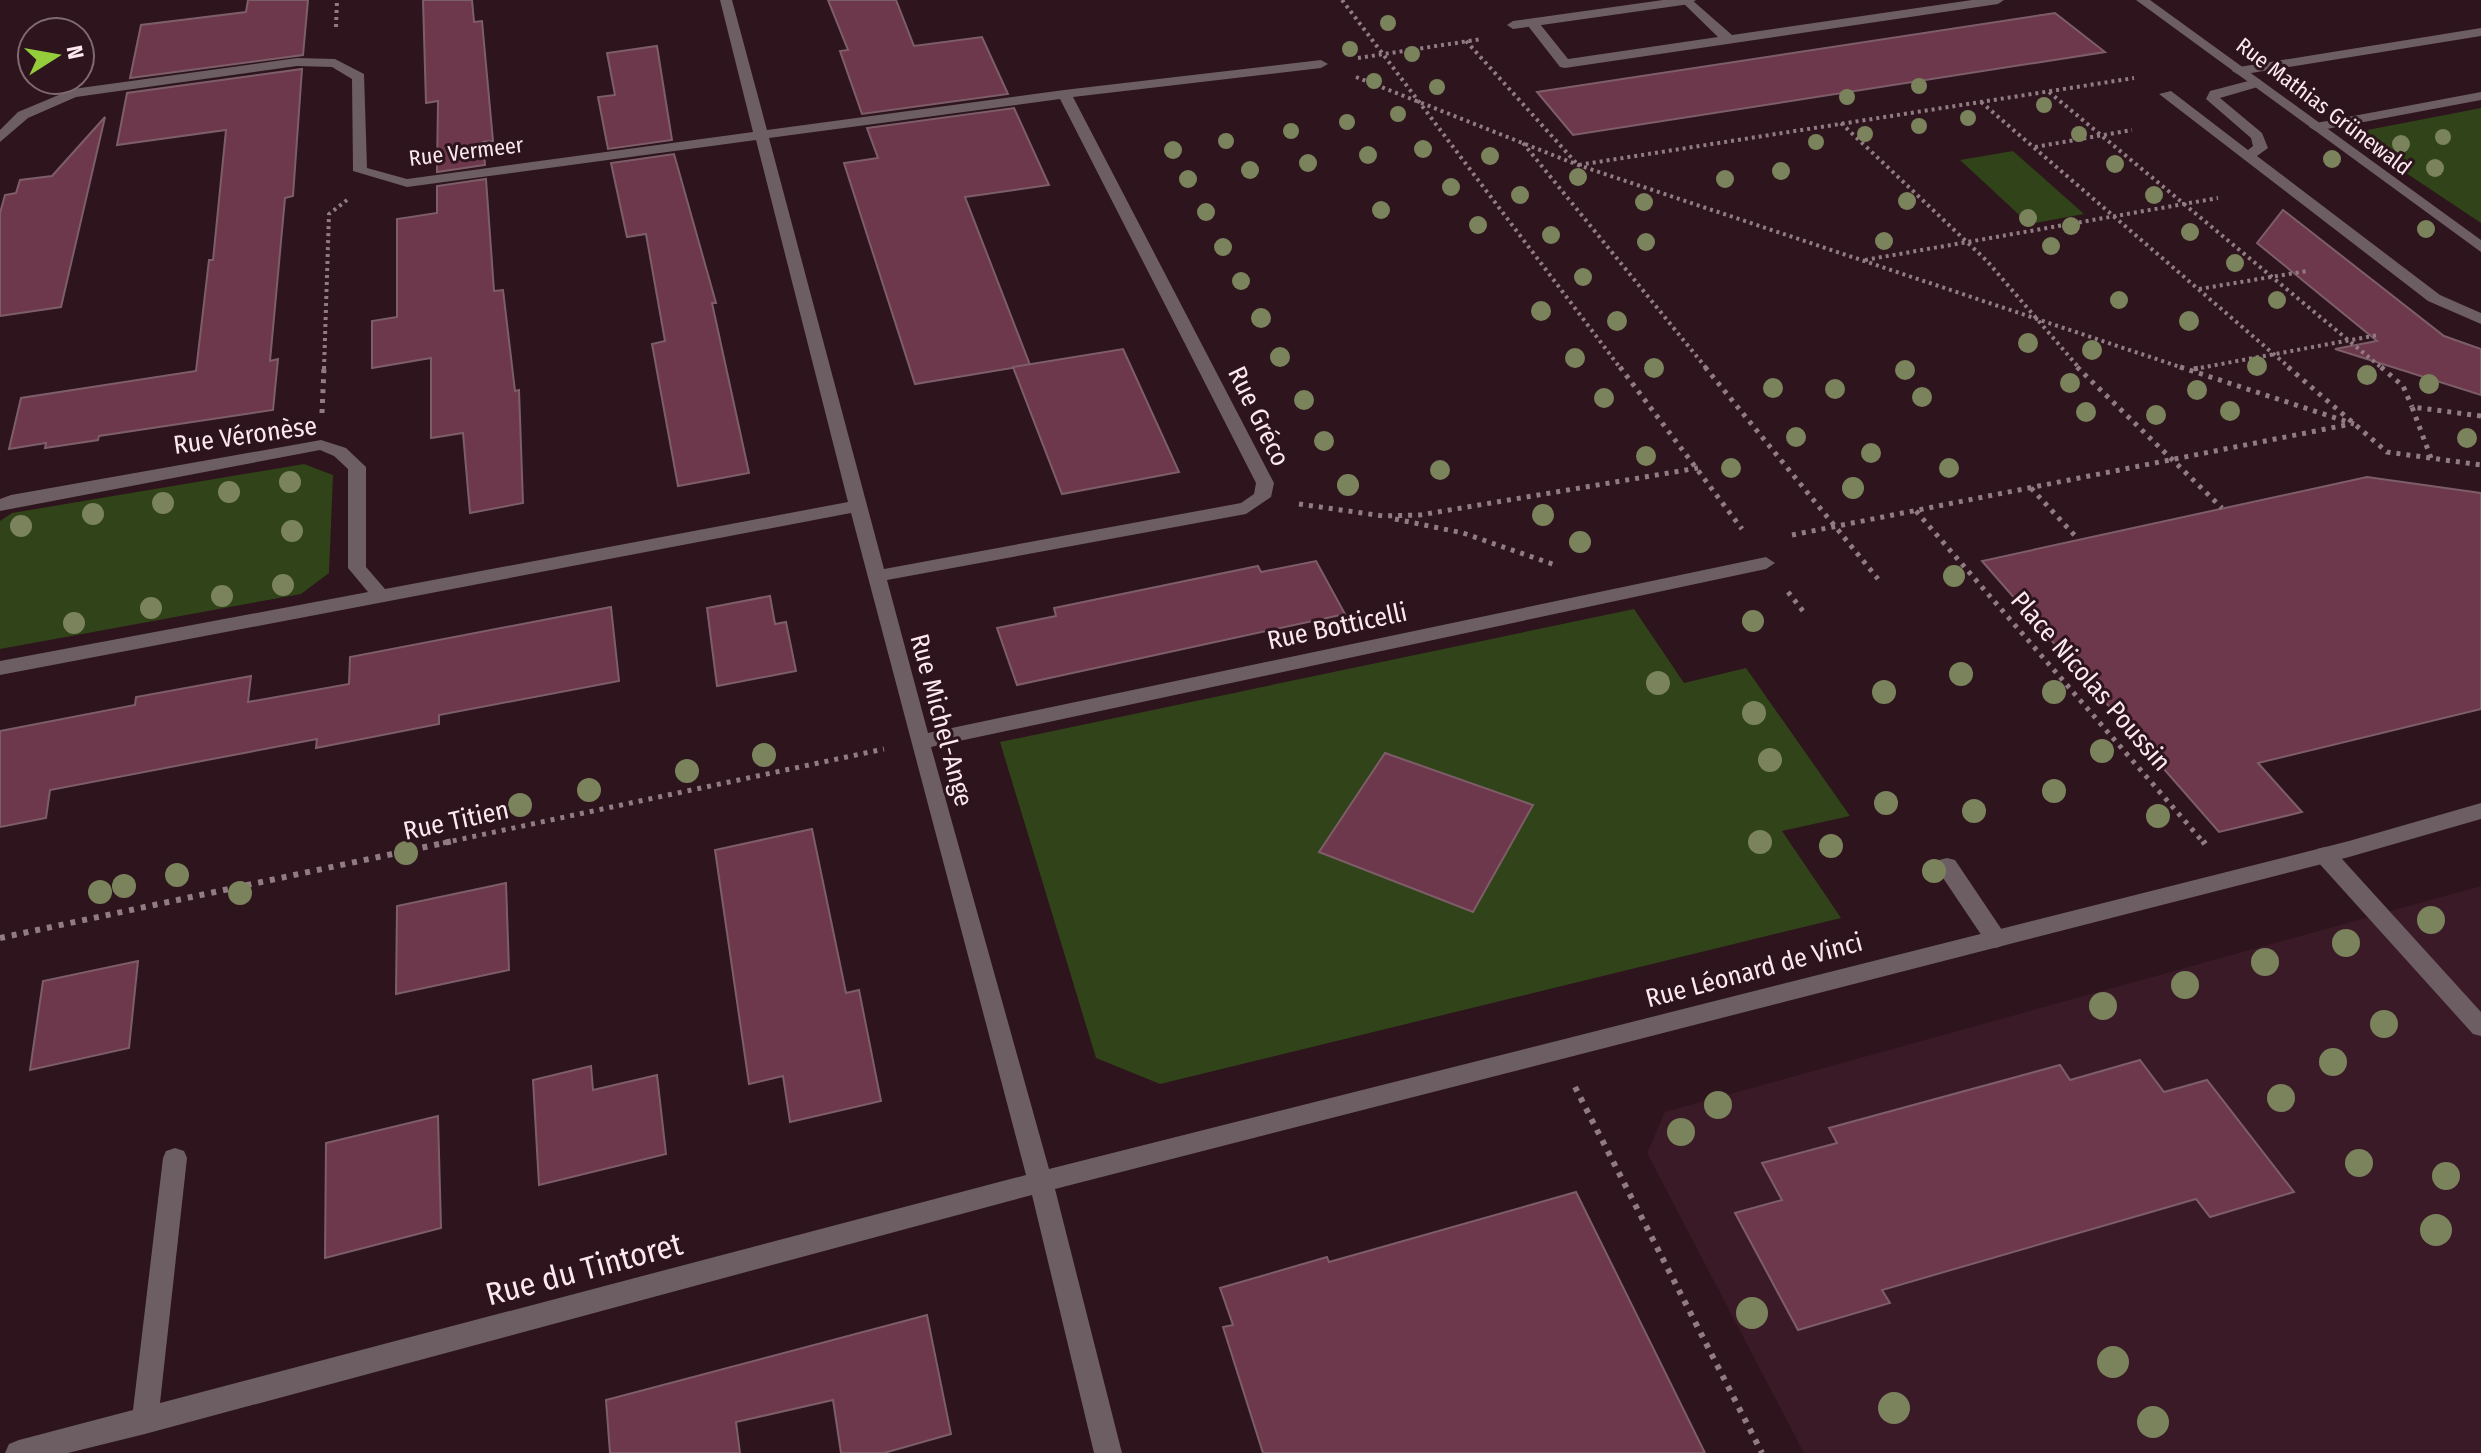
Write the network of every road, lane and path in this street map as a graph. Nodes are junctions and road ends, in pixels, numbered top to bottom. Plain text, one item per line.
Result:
1 (726, 0) edge
2 (1342, 0) edge
3 (1688, 0) edge
4 (1998, 0) edge
5 (2142, 0) edge
6 (1531, 22) junction
7 (1513, 25) joint
8 (2481, 32) edge
9 (1466, 41) junction
10 (1730, 41) junction
11 (1384, 54) junction
12 (1321, 64) junction
13 (2239, 71) junction
14 (2139, 77) dead end
15 (2256, 83) junction
16 (2048, 92) junction
17 (1064, 94) junction
18 (2166, 94) dead end
19 (2481, 96) edge
20 (1420, 101) junction
21 (1981, 101) junction
22 (1841, 123) junction
23 (2316, 127) junction
24 (2132, 130) dead end
25 (762, 135) junction
26 (2102, 135) junction
27 (0, 138) edge
28 (1522, 142) junction
29 (2034, 147) junction
30 (2247, 156) junction
31 (1578, 165) junction
32 (380, 176) junction
33 (2218, 198) dead end
34 (2186, 204) junction
35 (2115, 216) junction
36 (1965, 242) junction
37 (2481, 247) edge
38 (1863, 260) junction
39 (2307, 271) dead end
40 (2273, 276) junction
41 (2199, 289) junction
42 (2481, 319) edge
43 (2042, 322) junction
44 (2378, 335) dead end
45 (2349, 341) junction
46 (2274, 355) junction
47 (2191, 369) junction
48 (2412, 407) junction
49 (2481, 416) edge
50 (2354, 424) junction
51 (321, 445) junction
52 (2431, 458) junction
53 (2173, 460) junction
54 (2481, 465) edge
55 (1698, 468) junction
56 (2031, 488) junction
57 (1262, 497) junction
58 (0, 505) edge
59 (859, 506) junction
60 (2222, 508) dead end
61 (1916, 511) junction
62 (1383, 516) junction
63 (1836, 527) junction
64 (2078, 539) dead end
65 (1751, 542) junction
66 (1766, 563) junction
67 (877, 576) junction
68 (1878, 579) dead end
69 (1614, 593) junction
70 (380, 595) junction
71 (1803, 611) dead end
72 (0, 668) edge
73 (920, 742) junction
74 (2481, 811) edge
75 (2325, 855) junction
76 (1947, 866) dead end
77 (2235, 878) junction
78 (0, 938) edge
79 (1996, 939) junction
80 (2481, 1027) edge
81 (1557, 1051) junction
82 (175, 1158) dead end
83 (1040, 1182) junction
84 (145, 1421) junction
85 (19, 1453) edge
86 (1108, 1453) edge
87 (1762, 1453) edge

1 - 25 street, Rue Michel-Ange
2 - 11 path
3 - 6 street
3 - 10 street
4 - 10 street
5 - 13 street, Rue Mathias Grünewald
6 - 7 street
6 - 10 street
7 - 9 path
8 - 13 street
9 - 11 path
9 - 31 path
11 - 12 path
11 - 20 path
12 - 17 street
12 - 20 path
13 - 15 street, Rue Mathias Grünewald
14 - 16 path
15 - 23 street, Rue Mathias Grünewald
15 - 30 street
16 - 21 path
16 - 26 path
17 - 25 street
17 - 57 street, Rue Gréco
18 - 30 street
19 - 23 street
20 - 28 path
20 - 55 path
21 - 22 path
21 - 29 path
22 - 31 path
22 - 36 path
23 - 37 street, Rue Mathias Grünewald
24 - 26 path
25 - 32 street, Rue Vermeer
25 - 59 street, Rue Michel-Ange
26 - 29 path
26 - 34 path
27 - 32 street, Rue Vermeer
28 - 31 path
28 - 63 path
29 - 35 path
30 - 42 street
31 - 38 path
32 - 51 path
33 - 34 path
34 - 35 path
34 - 40 path
35 - 36 path
35 - 41 path
36 - 38 path
36 - 43 path
38 - 43 path
39 - 40 path
40 - 41 path
40 - 45 path
41 - 46 path
43 - 47 path
43 - 53 path
44 - 45 path
45 - 46 path
45 - 48 path
46 - 47 path
46 - 50 path
47 - 50 path
48 - 49 path
48 - 52 path
50 - 52 path
50 - 53 path
51 - 58 street, Rue Véronèse
51 - 70 street, Rue Véronèse
52 - 54 path
53 - 56 path
53 - 60 path
55 - 62 path
55 - 65 path
56 - 61 path
56 - 64 path
57 - 62 path
57 - 67 street, Rue Gréco
59 - 67 street, Rue Michel-Ange
59 - 70 street
61 - 63 path
61 - 77 path, Place Nicolas Poussin
62 - 69 path
63 - 65 path
63 - 68 path
65 - 66 path
66 - 69 street, Rue Botticelli
66 - 71 path
67 - 73 street, Rue Michel-Ange
69 - 73 street, Rue Botticelli
70 - 72 street
73 - 78 path, Rue Titien
73 - 83 street, Rue Michel-Ange
74 - 75 street, Rue Léonard de Vinci
75 - 77 street, Rue Léonard de Vinci
75 - 80 street
76 - 79 street
77 - 79 street, Rue Léonard de Vinci
79 - 81 street, Rue Léonard de Vinci
81 - 83 street, Rue Léonard de Vinci
81 - 87 path
82 - 84 street
83 - 84 street, Rue du Tintoret
83 - 86 street, Rue Michel-Ange
84 - 85 street, Rue du Tintoret

